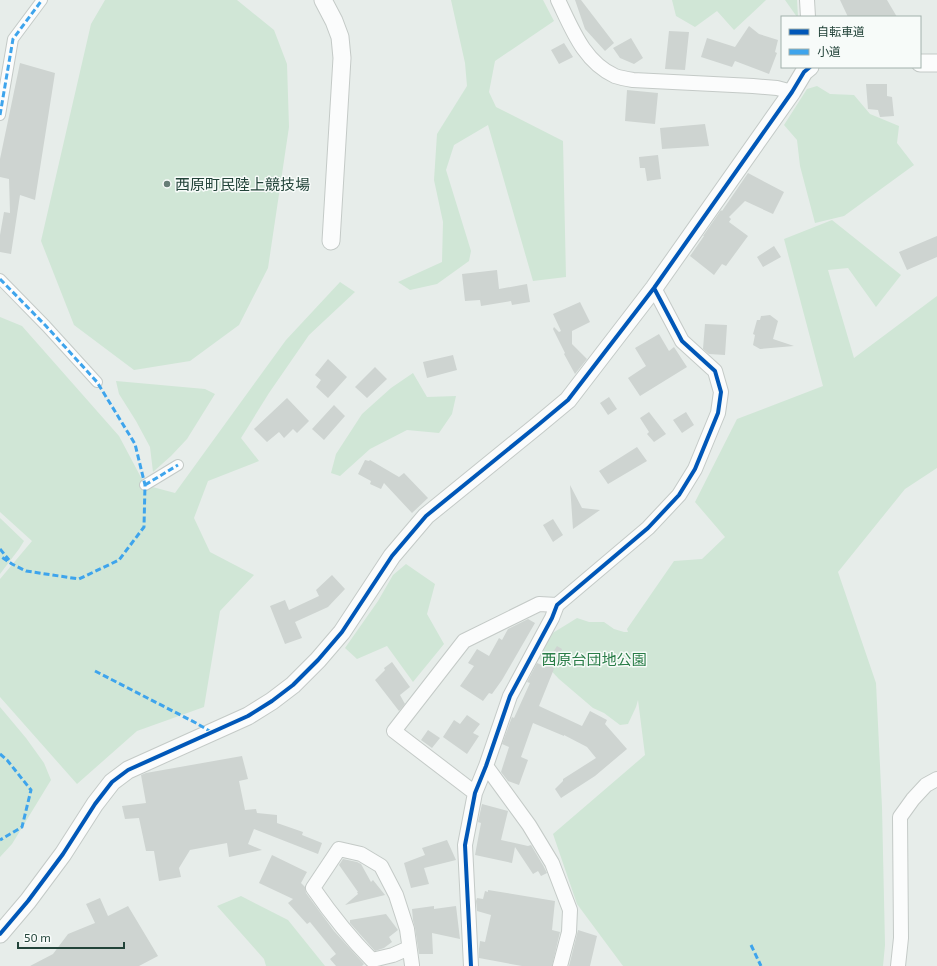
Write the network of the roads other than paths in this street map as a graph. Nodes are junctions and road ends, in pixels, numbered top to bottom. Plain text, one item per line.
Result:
1 (42, 0) edge
2 (323, 0) edge
3 (558, 0) edge
4 (807, 0) edge
5 (808, 16) edge
6 (921, 63) edge
7 (937, 63) edge
8 (809, 68) edge
9 (792, 92) junction
10 (0, 115) edge
11 (331, 241) dead end
12 (0, 279) edge
13 (654, 288) junction
14 (97, 382) dead end
15 (178, 465) dead end
16 (145, 485) dead end
17 (557, 605) junction
18 (486, 766) junction
19 (937, 779) edge
20 (475, 793) junction
21 (0, 934) edge
22 (409, 948) junction
23 (414, 966) edge
24 (471, 966) edge
25 (560, 966) edge
26 (898, 966) edge

1 - 10 street
2 - 11 street
3 - 9 street
4 - 5 street
6 - 7 street
8 - 9 street
9 - 13 street
12 - 14 street
13 - 17 street
13 - 21 street
15 - 16 street
17 - 18 street
17 - 20 street
18 - 20 street
18 - 25 street
19 - 26 street
20 - 24 street
22 - 22 street
22 - 23 street

